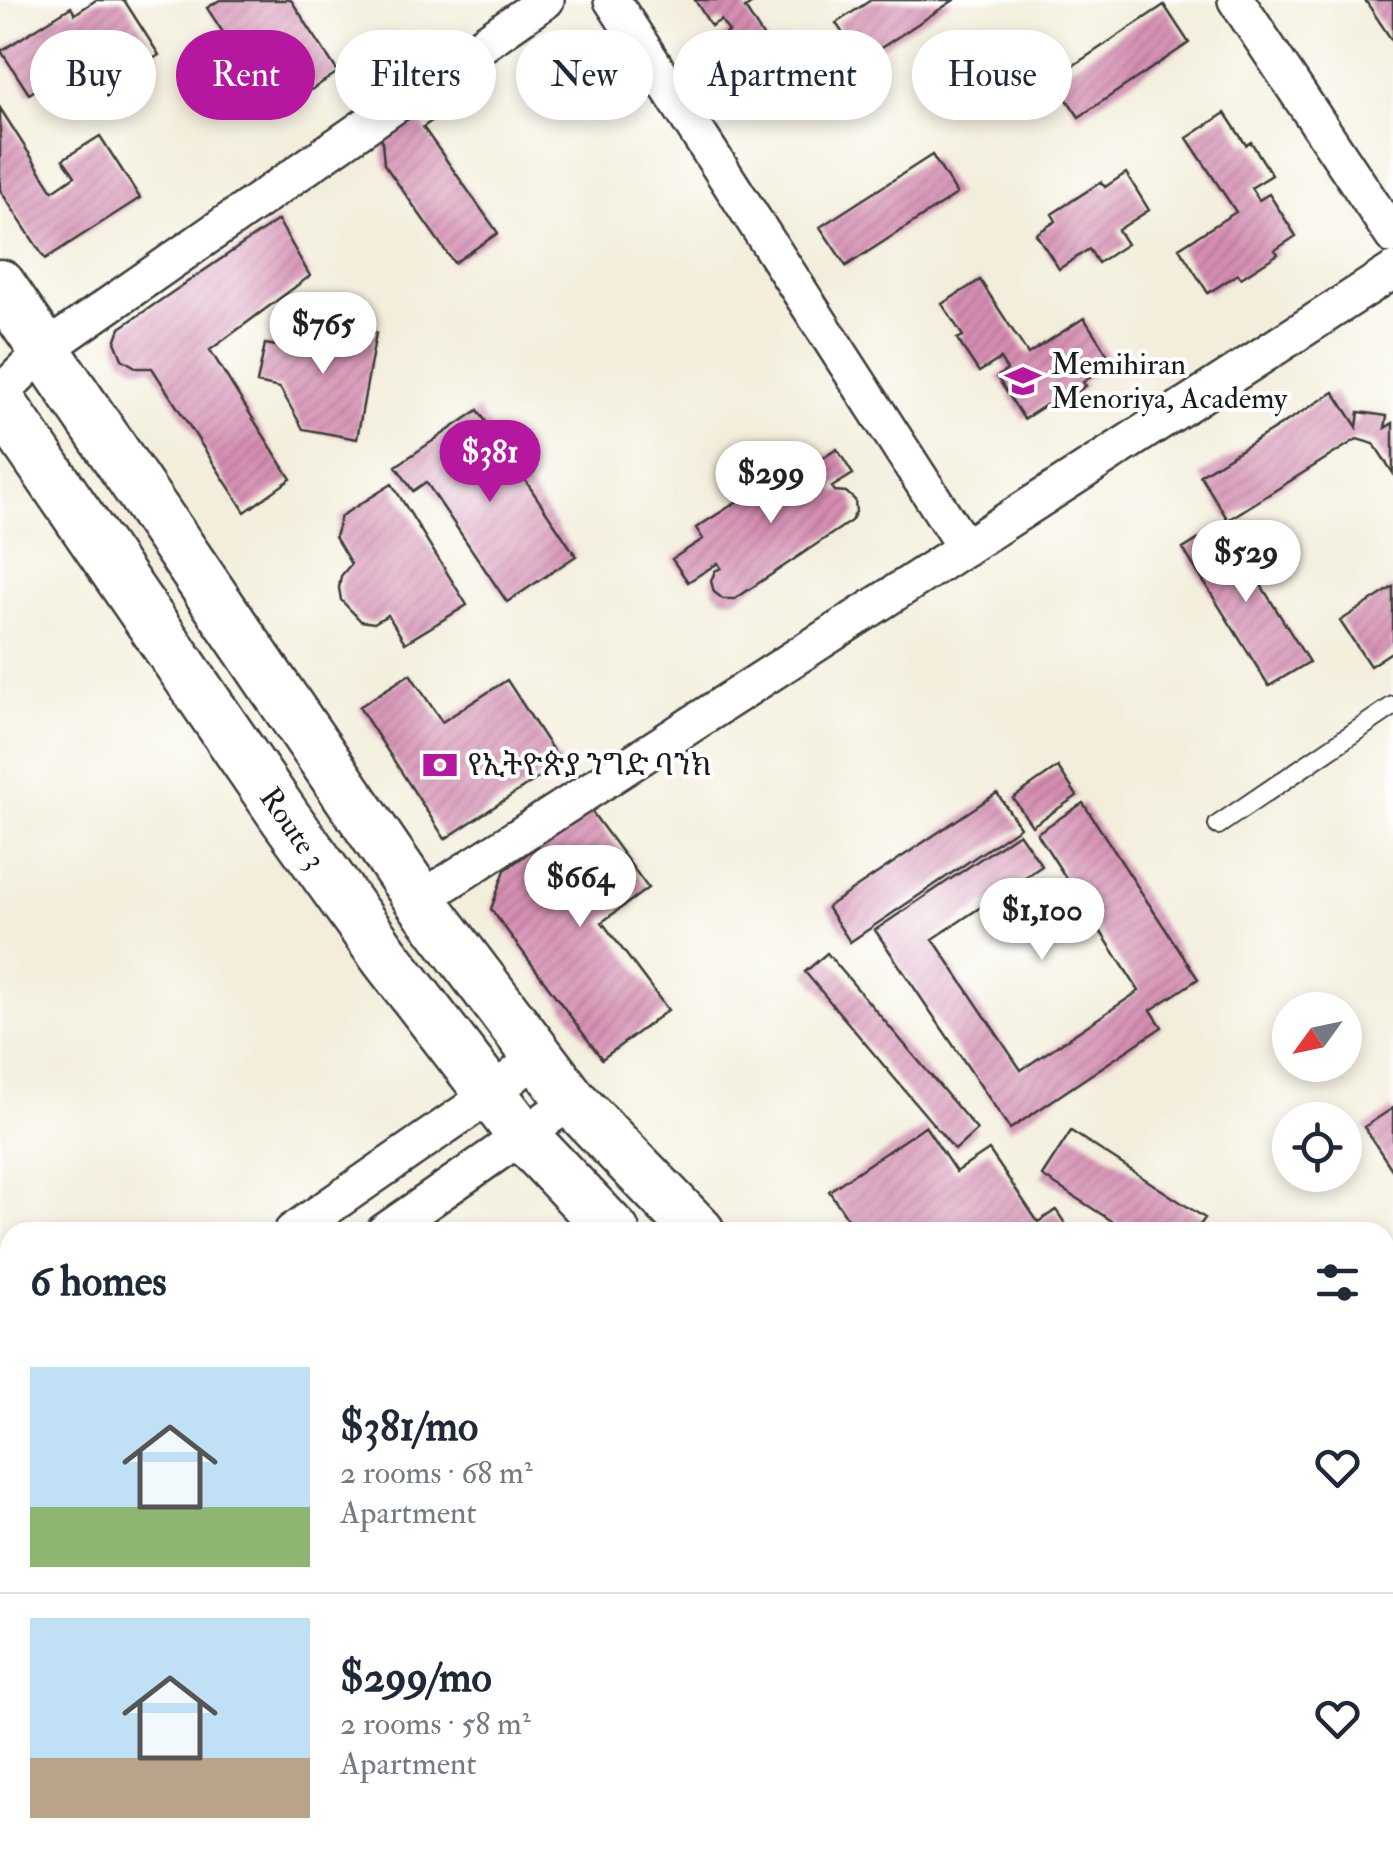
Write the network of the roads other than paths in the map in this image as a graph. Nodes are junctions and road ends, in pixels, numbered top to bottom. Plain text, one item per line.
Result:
1 (546, 0) edge
2 (612, 0) edge
3 (1236, 0) edge
4 (1393, 236) edge
5 (1393, 271) edge
6 (0, 284) edge
7 (43, 351) junction
8 (0, 394) edge
9 (0, 402) edge
10 (966, 548) junction
11 (1393, 706) edge
12 (1218, 825) dead end
13 (420, 900) junction
14 (538, 1056) junction
15 (490, 1095) junction
16 (572, 1100) junction
17 (524, 1137) junction
18 (306, 1222) edge
19 (399, 1222) edge
20 (605, 1222) edge
21 (689, 1222) edge

1 - 7 street
2 - 10 street
3 - 4 street
5 - 10 street
6 - 7 main road
7 - 8 street
7 - 13 main road
9 - 15 main road, Route 3
10 - 13 street
11 - 12 lane
13 - 14 main road
14 - 15 street
14 - 16 main road
15 - 17 main road, Route 3
15 - 18 street
16 - 17 street
16 - 21 main road
17 - 19 street
17 - 20 main road, Route 3

